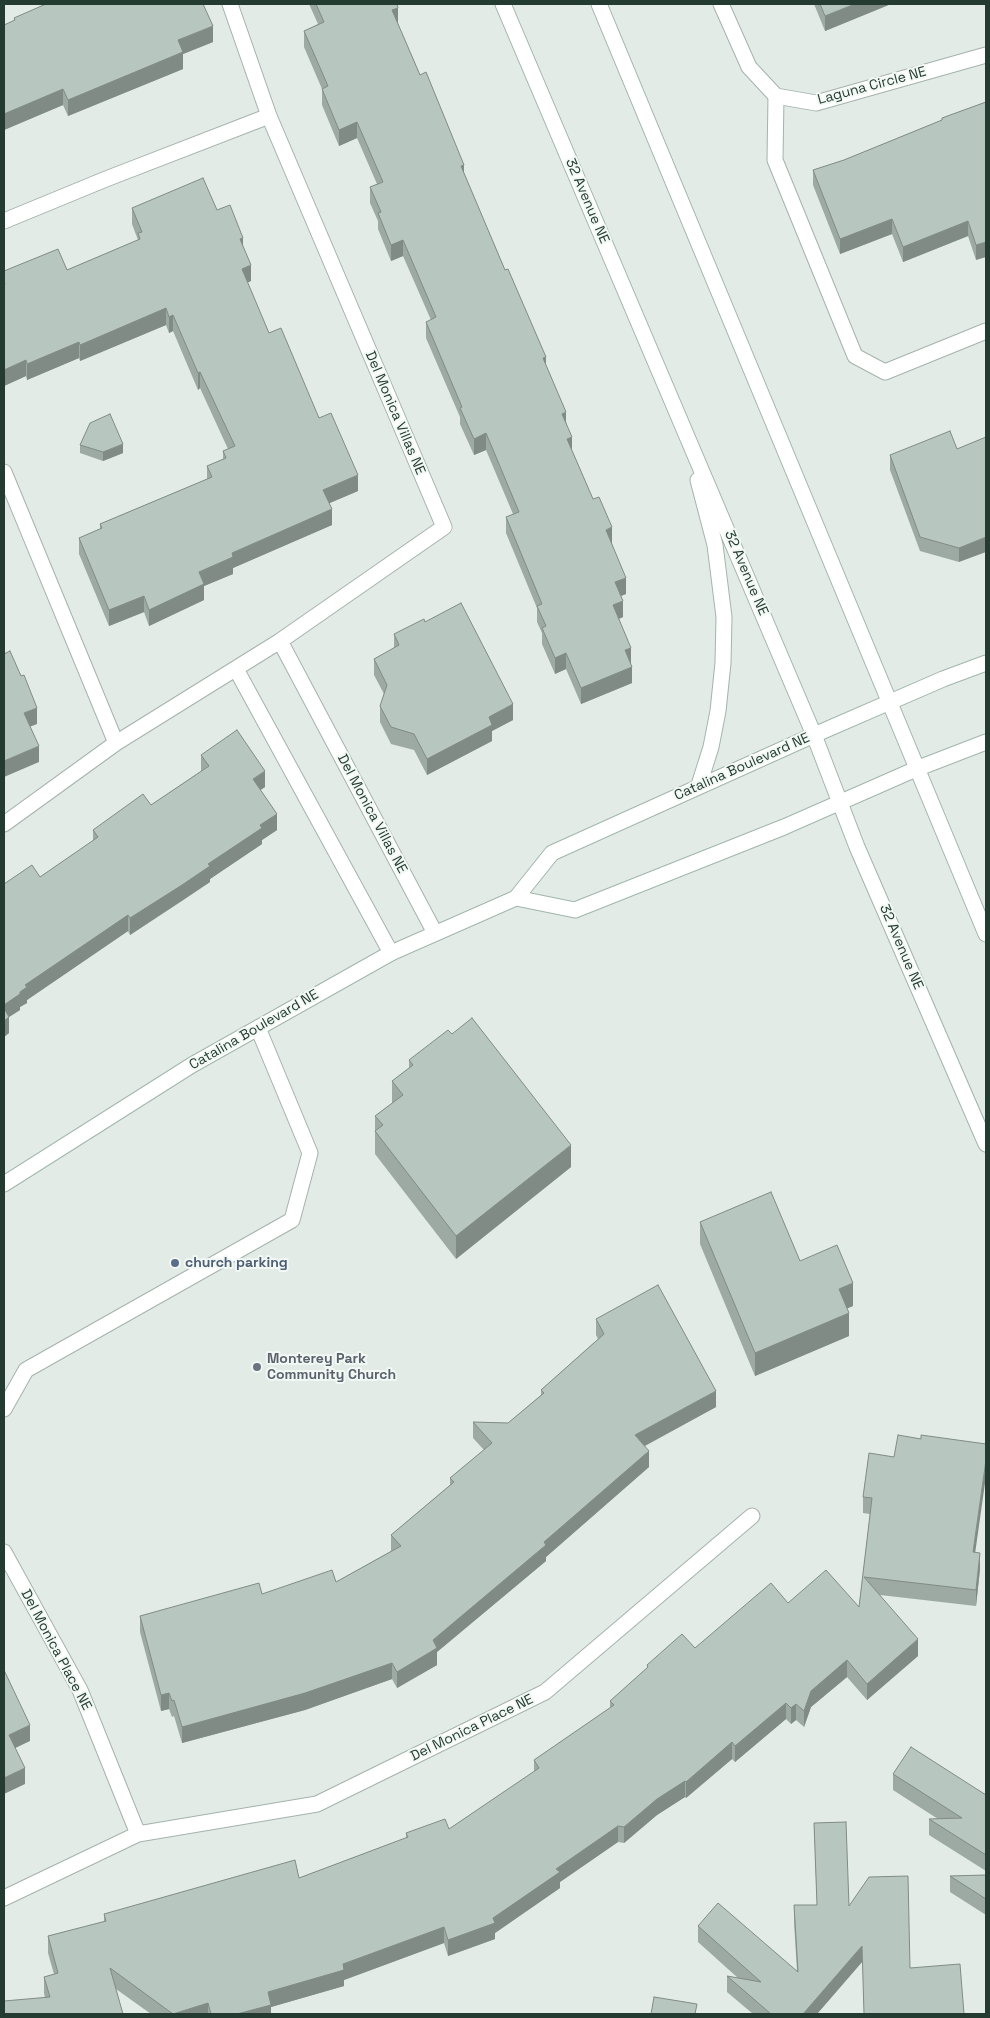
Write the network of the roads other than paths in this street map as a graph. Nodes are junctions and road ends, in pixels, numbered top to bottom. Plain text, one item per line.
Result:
1 (230, 4) edge
2 (503, 4) edge
3 (599, 4) edge
4 (721, 4) edge
5 (986, 55) edge
6 (776, 96) junction
7 (268, 116) junction
8 (4, 221) edge
9 (986, 331) edge
10 (683, 425) junction
11 (4, 472) edge
12 (280, 641) junction
13 (986, 663) edge
14 (236, 669) junction
15 (888, 703) junction
16 (814, 735) junction
17 (986, 742) edge
18 (116, 743) junction
19 (916, 768) junction
20 (699, 785) junction
21 (840, 801) junction
22 (4, 824) edge
23 (516, 898) junction
24 (435, 933) junction
25 (986, 934) edge
26 (391, 953) junction
27 (258, 1028) junction
28 (986, 1144) edge
29 (4, 1184) edge
30 (4, 1409) edge
31 (752, 1516) dead end
32 (4, 1553) edge
33 (138, 1834) junction
34 (4, 1898) edge

1 - 7 street, Del Monica Villas NE
2 - 10 street, 32 Avenue NE
3 - 15 street
4 - 6 street
5 - 6 street, Laguna Circle NE
6 - 9 street
7 - 8 street
7 - 12 street, Del Monica Villas NE
10 - 16 street, 32 Avenue NE
10 - 20 street
11 - 18 street
12 - 14 street, Del Monica Villas NE
12 - 24 street, Del Monica Villas NE
13 - 15 street, Catalina Boulevard NE
14 - 18 street, Del Monica Villas NE
14 - 26 street
15 - 16 street, Catalina Boulevard NE
15 - 19 street
16 - 20 street, Catalina Boulevard NE
16 - 21 street, 32 Avenue NE
17 - 19 street
18 - 22 street, Del Monica Villas NE
19 - 21 street
19 - 25 street
20 - 23 street, Catalina Boulevard NE
21 - 23 street
21 - 28 street, 32 Avenue NE
23 - 24 street, Catalina Boulevard NE
24 - 26 street, Catalina Boulevard NE
26 - 27 street, Catalina Boulevard NE
27 - 29 street, Catalina Boulevard NE
27 - 30 street
31 - 33 street, Del Monica Place NE
32 - 33 street, Del Monica Place NE
33 - 34 street, Del Monica Place NE

